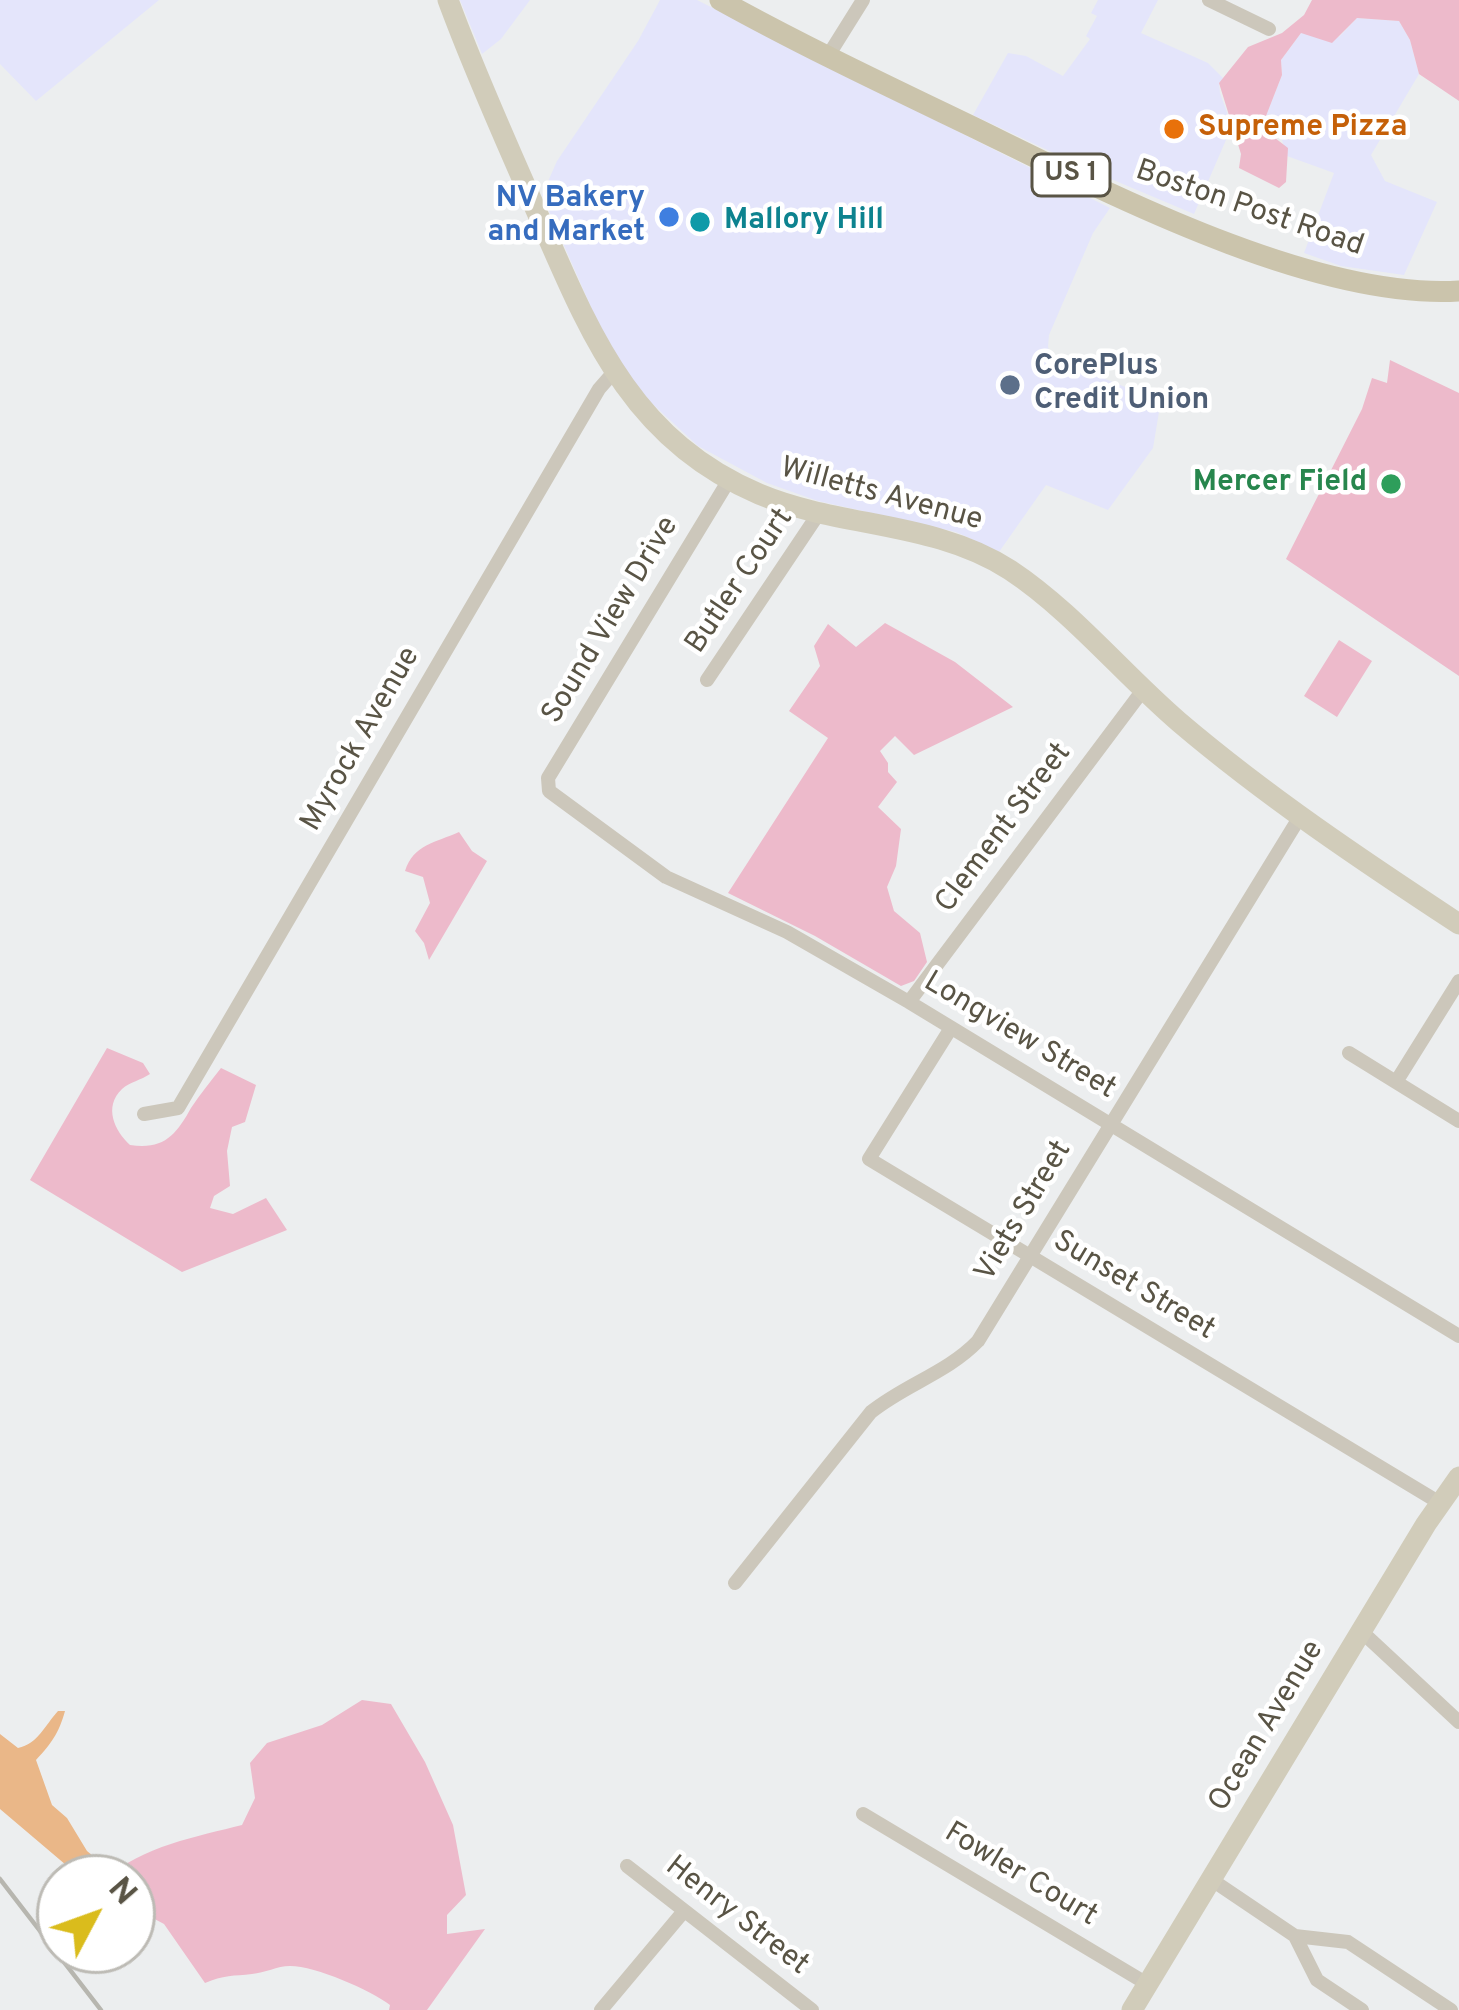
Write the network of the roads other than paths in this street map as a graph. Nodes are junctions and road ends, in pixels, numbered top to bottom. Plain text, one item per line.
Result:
1 (448, 0) edge
2 (863, 0) edge
3 (1209, 0) edge
4 (724, 1) edge
5 (1269, 28) dead end
6 (828, 56) junction
7 (1450, 291) edge
8 (613, 373) junction
9 (728, 480) junction
10 (819, 513) junction
11 (707, 680) dead end
12 (1143, 689) junction
13 (549, 791) joint
14 (1301, 815) junction
15 (1459, 924) edge
16 (1459, 981) edge
17 (909, 1001) junction
18 (951, 1028) junction
19 (1349, 1053) dead end
20 (1396, 1082) junction
21 (144, 1114) dead end
22 (1459, 1121) edge
23 (1110, 1124) junction
24 (1030, 1257) junction
25 (1459, 1336) edge
26 (1459, 1478) edge
27 (1440, 1503) junction
28 (735, 1583) dead end
29 (1361, 1631) junction
30 (1459, 1722) edge
31 (863, 1814) dead end
32 (627, 1866) dead end
33 (1212, 1880) junction
34 (684, 1911) junction
35 (1294, 1936) junction
36 (1149, 1984) junction
37 (601, 2010) edge
38 (812, 2010) edge
39 (1132, 2010) edge
40 (1361, 2010) edge
41 (1451, 2010) edge

1 - 8 street, Willetts Avenue
2 - 6 street
3 - 5 street
4 - 6 main road, Boston Post Road / US 1
6 - 7 main road, Boston Post Road / US 1
8 - 9 street, Willetts Avenue
8 - 21 street, Myrock Avenue
9 - 10 street, Willetts Avenue
9 - 13 street, Sound View Drive
10 - 11 street, Butler Court
10 - 12 street, Willetts Avenue
12 - 14 street, Willetts Avenue
12 - 17 street, Clement Street
13 - 17 street, Longview Street
14 - 15 street, Willetts Avenue
14 - 23 street, Viets Street
16 - 20 street
17 - 18 street, Longview Street
18 - 23 street, Longview Street
18 - 24 street, Sunset Street
19 - 20 street
20 - 22 street
23 - 24 street, Viets Street
23 - 25 street, Longview Street
24 - 27 street, Sunset Street
24 - 28 street, Viets Street
26 - 27 street, Ocean Avenue
27 - 29 street, Ocean Avenue
29 - 30 street
29 - 33 street, Ocean Avenue
31 - 36 street, Fowler Court
32 - 34 street, Henry Street
33 - 35 street
33 - 36 street, Ocean Avenue
34 - 37 street
34 - 38 street, Henry Street
35 - 40 street
35 - 41 street
36 - 39 street, Ocean Avenue

